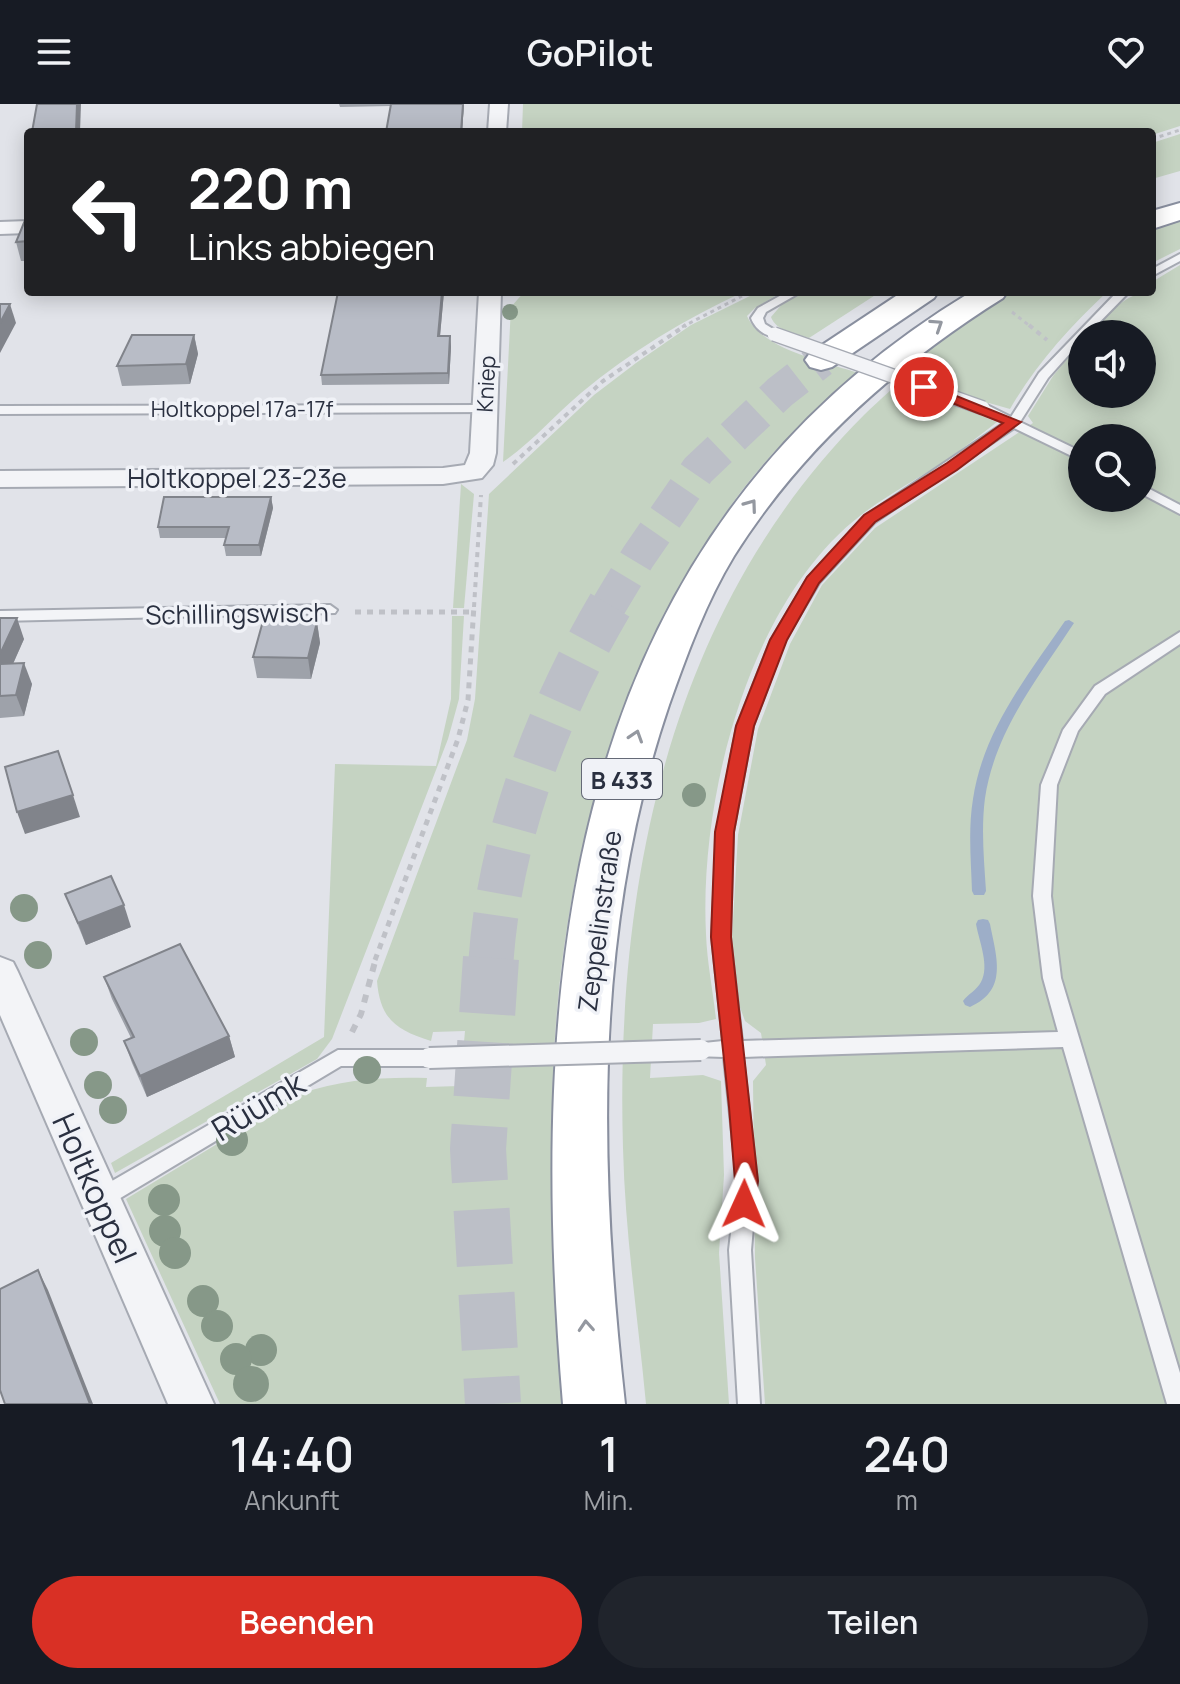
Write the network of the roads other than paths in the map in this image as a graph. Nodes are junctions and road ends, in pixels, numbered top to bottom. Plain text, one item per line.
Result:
1 (499, 104) edge
2 (497, 128) edge
3 (1180, 184) edge
4 (1156, 191) edge
5 (1180, 211) edge
6 (1156, 219) edge
7 (24, 227) edge
8 (0, 228) edge
9 (1180, 257) edge
10 (1156, 271) edge
11 (490, 296) edge
12 (788, 296) edge
13 (917, 296) edge
14 (1119, 296) edge
15 (1002, 302) edge
16 (821, 360) tunnel mouth
17 (485, 409) junction
18 (0, 410) edge
19 (1014, 422) junction
20 (1068, 450) edge
21 (473, 472) joint
22 (0, 479) edge
23 (1156, 497) edge
24 (1180, 510) edge
25 (330, 610) road end
26 (0, 616) edge
27 (1180, 637) edge
28 (0, 972) edge
29 (1071, 1039) junction
30 (733, 1048) junction
31 (99, 1200) junction
32 (191, 1404) edge
33 (594, 1404) edge
34 (749, 1404) edge
35 (1178, 1404) edge

1 - 2 street
3 - 4 highway
5 - 6 highway
7 - 8 street
9 - 10 lane
11 - 17 street, Kniep
12 - 19 lane, bridge
13 - 16 highway
14 - 19 lane
33 -> 15 highway, Zeppelinstraße / B 433
17 - 18 lane, Holtkoppel 17a-17f
17 - 21 street, Kniep
19 - 20 lane
19 - 30 lane
21 - 22 street, Holtkoppel 23-23e
23 - 24 lane
25 - 26 lane, Schillingswisch
27 - 29 lane
28 - 31 street, Holtkoppel
29 - 30 lane
29 - 35 lane
30 - 31 lane, Rüümk, bridge
30 - 34 lane
31 - 32 street, Holtkoppel

